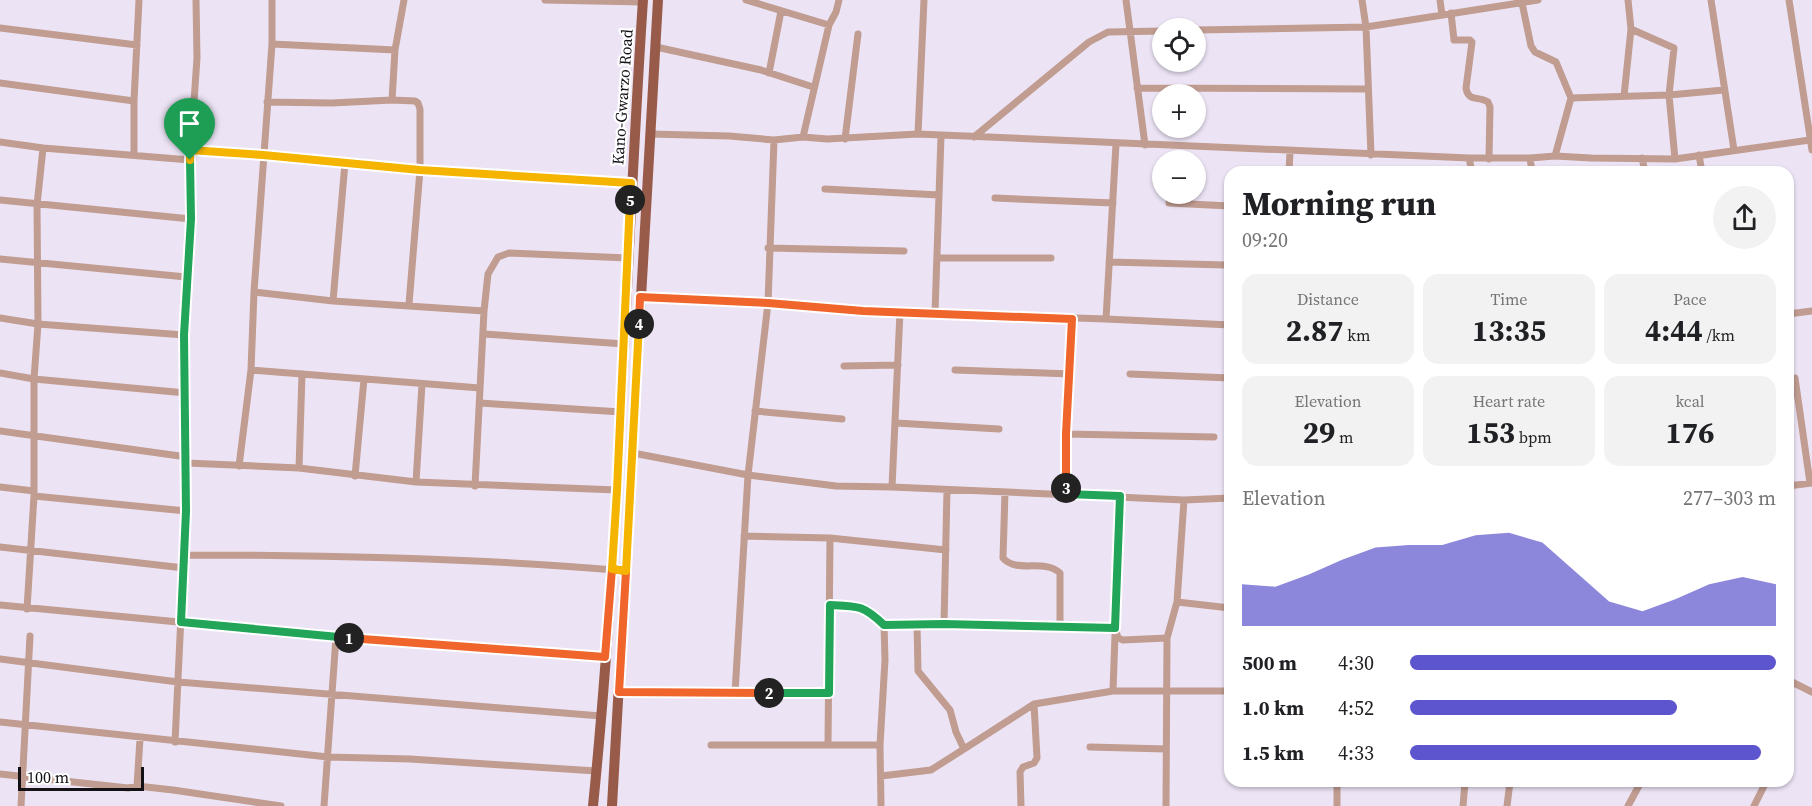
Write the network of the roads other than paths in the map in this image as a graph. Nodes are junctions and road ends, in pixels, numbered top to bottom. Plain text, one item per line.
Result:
1 (139, 0) edge
2 (195, 0) edge
3 (272, 0) edge
4 (404, 0) edge
5 (545, 0) edge
6 (658, 0) edge
7 (746, 0) edge
8 (839, 0) edge
9 (924, 0) edge
10 (1126, 0) edge
11 (1362, 0) edge
12 (1440, 0) edge
13 (1538, 0) edge
14 (1628, 0) edge
15 (1711, 0) edge
16 (1789, 0) edge
17 (603, 1) edge
18 (643, 1) edge
19 (1522, 3) junction
20 (781, 12) junction
21 (1451, 13) junction
22 (1442, 15) junction
23 (829, 25) junction
24 (1366, 27) junction
25 (0, 28) edge
26 (1631, 29) junction
27 (1152, 30) edge
28 (1206, 30) edge
29 (1130, 31) junction
30 (858, 34) dead end
31 (272, 44) junction
32 (137, 45) junction
33 (656, 47) junction
34 (395, 50) junction
35 (769, 73) junction
36 (0, 83) edge
37 (813, 87) junction
38 (1137, 88) junction
39 (1368, 89) junction
40 (1725, 90) junction
41 (1669, 95) junction
42 (1624, 96) junction
43 (1571, 98) junction
44 (392, 99) junction
45 (134, 101) junction
46 (267, 102) junction
47 (650, 134) junction
48 (918, 134) junction
49 (941, 136) junction
50 (974, 137) junction
51 (803, 138) junction
52 (845, 139) junction
53 (1810, 140) junction
54 (774, 141) junction
55 (0, 142) edge
56 (1116, 144) junction
57 (1145, 145) junction
58 (43, 148) junction
59 (190, 150) junction
60 (1734, 150) junction
61 (1812, 150) edge
62 (1290, 151) junction
63 (134, 155) junction
64 (263, 155) junction
65 (1371, 155) junction
66 (1699, 155) junction
67 (1555, 156) junction
68 (1469, 158) junction
69 (1530, 158) junction
70 (1642, 158) junction
71 (1490, 159) junction
72 (1675, 159) junction
73 (190, 160) junction
74 (345, 163) junction
75 (1289, 166) edge
76 (1471, 166) edge
77 (1531, 166) edge
78 (1644, 166) edge
79 (1701, 166) edge
80 (420, 170) junction
81 (631, 183) junction
82 (825, 189) dead end
83 (939, 195) junction
84 (995, 198) dead end
85 (0, 200) edge
86 (1113, 203) junction
87 (1189, 204) edge
88 (37, 205) junction
89 (1224, 206) edge
90 (191, 219) junction
91 (768, 248) junction
92 (904, 251) dead end
93 (628, 258) junction
94 (937, 258) junction
95 (1051, 258) dead end
96 (0, 259) edge
97 (37, 262) junction
98 (1109, 262) junction
99 (1224, 266) edge
100 (186, 277) junction
101 (254, 292) junction
102 (640, 297) junction
103 (333, 301) junction
104 (768, 303) junction
105 (409, 304) junction
106 (484, 310) junction
107 (1812, 310) edge
108 (900, 312) junction
109 (935, 313) junction
110 (1794, 313) edge
111 (0, 318) edge
112 (1072, 319) junction
113 (1106, 319) junction
114 (38, 324) junction
115 (1224, 325) edge
116 (484, 334) junction
117 (184, 335) junction
118 (624, 344) junction
119 (898, 364) junction
120 (844, 366) dead end
121 (251, 370) junction
122 (955, 370) dead end
123 (0, 374) edge
124 (302, 374) junction
125 (1071, 374) junction
126 (1130, 374) dead end
127 (1224, 378) edge
128 (1795, 378) dead end
129 (34, 379) junction
130 (364, 379) junction
131 (422, 384) junction
132 (480, 388) junction
133 (186, 393) junction
134 (480, 403) junction
135 (755, 411) junction
136 (621, 412) junction
137 (842, 419) dead end
138 (896, 423) junction
139 (999, 429) dead end
140 (0, 431) edge
141 (1066, 434) junction
142 (35, 437) junction
143 (1214, 437) dead end
144 (633, 453) junction
145 (187, 460) junction
146 (239, 466) junction
147 (299, 468) junction
148 (748, 475) junction
149 (355, 476) junction
150 (416, 482) junction
151 (1811, 483) edge
152 (1794, 485) edge
153 (475, 486) junction
154 (0, 487) edge
155 (892, 487) junction
156 (617, 490) junction
157 (947, 490) junction
158 (1005, 492) junction
159 (34, 493) junction
160 (1066, 494) junction
161 (1120, 496) junction
162 (1224, 498) edge
163 (1184, 500) junction
164 (186, 511) junction
165 (744, 536) junction
166 (830, 538) junction
167 (0, 547) edge
168 (946, 550) junction
169 (30, 551) junction
170 (184, 555) junction
171 (184, 568) junction
172 (612, 569) junction
173 (626, 571) junction
174 (1177, 602) junction
175 (0, 605) edge
176 (830, 605) junction
177 (1224, 607) edge
178 (27, 609) junction
179 (181, 622) junction
180 (917, 624) junction
181 (944, 624) junction
182 (884, 625) junction
183 (1060, 627) junction
184 (1115, 628) junction
185 (30, 636) dead end
186 (336, 637) junction
187 (1167, 638) junction
188 (605, 657) junction
189 (0, 660) edge
190 (28, 662) junction
191 (177, 682) junction
192 (1794, 683) edge
193 (1811, 690) edge
194 (1113, 691) junction
195 (1166, 691) junction
196 (1224, 691) edge
197 (619, 692) junction
198 (735, 693) junction
199 (829, 693) junction
200 (333, 695) junction
201 (1034, 704) junction
202 (600, 716) junction
203 (0, 722) edge
204 (24, 726) junction
205 (140, 739) junction
206 (175, 742) junction
207 (711, 745) dead end
208 (828, 745) junction
209 (880, 745) junction
210 (1090, 747) dead end
211 (964, 749) junction
212 (1166, 749) junction
213 (328, 757) junction
214 (596, 771) junction
215 (0, 774) edge
216 (22, 776) junction
217 (881, 777) junction
218 (137, 786) junction
219 (1337, 787) edge
220 (1465, 787) edge
221 (1509, 787) edge
222 (1638, 787) edge
223 (1764, 787) edge
224 (263, 805) edge
225 (21, 806) edge
226 (281, 806) edge
227 (324, 806) edge
228 (593, 806) edge
229 (612, 806) edge
230 (881, 806) edge
231 (1022, 806) edge
232 (1166, 806) edge
233 (1337, 806) edge
234 (1463, 806) edge
235 (1507, 806) edge
236 (1628, 806) edge
237 (1755, 806) edge

1 - 32 street
2 - 59 street
3 - 31 street
4 - 34 street
5 - 17 street
6 - 33 main road
7 - 20 street
8 - 23 street
9 - 48 street
10 - 29 street
11 - 24 street
12 - 22 street
13 - 19 street
14 - 26 street
15 - 40 street
16 - 53 street
17 - 18 street
18 - 81 main road, Kano-Gwarzo Road
19 - 21 street
19 - 43 street
20 - 23 street
20 - 35 street
21 - 22 street
21 - 71 street
22 - 24 street
23 - 37 street
24 - 28 street
24 - 39 street
25 - 32 street
26 - 41 street
26 - 42 street
27 - 29 street
29 - 38 street
29 - 50 street
30 - 52 street
31 - 34 street
31 - 46 street
32 - 45 street
33 - 35 street
33 - 47 main road
34 - 44 street
35 - 37 street
36 - 45 street
37 - 51 street
38 - 39 street
38 - 57 street
39 - 65 street
40 - 41 street
40 - 60 street
41 - 42 street
41 - 72 street
42 - 43 street
43 - 67 street
44 - 46 street
44 - 80 street
45 - 63 street
46 - 64 street
47 - 54 street
47 - 102 main road
48 - 49 street
48 - 52 street
49 - 50 street
49 - 83 street
50 - 56 street
51 - 52 street
51 - 54 street
53 - 60 street
53 - 61 street
54 - 91 street
55 - 58 street
56 - 57 street
56 - 86 street
57 - 62 street
58 - 63 street
58 - 88 street
59 - 64 street
59 - 73 street
60 - 66 street
62 - 65 street
62 - 75 street
63 - 73 street
64 - 74 street
64 - 101 street
65 - 68 street
66 - 72 street
66 - 79 street
67 - 69 street
67 - 70 street
68 - 71 street
68 - 76 street
69 - 71 street
69 - 77 street
70 - 72 street
70 - 78 street
73 - 90 street
74 - 80 street
74 - 103 street
80 - 81 street
80 - 105 street
81 - 93 main road, Kano-Gwarzo Road
82 - 83 street
83 - 94 street
84 - 86 street
85 - 88 street
86 - 98 street
87 - 89 street
88 - 90 street
88 - 97 street
90 - 100 street
91 - 92 street
91 - 104 street
93 - 106 street
93 - 118 main road, Kano-Gwarzo Road
94 - 95 street
94 - 109 street
96 - 97 street
97 - 100 street
97 - 114 street
98 - 99 street
98 - 113 street
100 - 117 street
101 - 103 street
101 - 121 street
102 - 104 street
102 - 144 main road
103 - 105 street
104 - 108 street
104 - 135 street
105 - 106 street
106 - 116 street
107 - 110 street
108 - 109 street
108 - 119 street
109 - 112 street
111 - 114 street
112 - 113 street
112 - 125 street
113 - 115 street
114 - 117 street
114 - 129 street
116 - 118 street
116 - 132 street
117 - 133 street
118 - 136 main road, Kano-Gwarzo Road
119 - 120 street
119 - 138 street
121 - 124 street
121 - 146 street
122 - 125 street
123 - 129 street
124 - 130 street
124 - 147 street
125 - 141 street
126 - 127 street
128 - 151 street
129 - 133 street
129 - 142 street
130 - 131 street
130 - 149 street
131 - 132 street
131 - 150 street
132 - 134 street
133 - 145 street
134 - 136 street
134 - 153 street
135 - 137 street
135 - 148 street
136 - 156 main road, Kano-Gwarzo Road
138 - 139 street
138 - 155 street
140 - 142 street
141 - 143 street
141 - 160 street
142 - 145 street
142 - 159 street
144 - 148 street
144 - 173 main road
145 - 146 street
145 - 164 street
146 - 147 street
147 - 149 street
148 - 155 street
148 - 165 street
149 - 150 street
150 - 153 street
151 - 152 street
153 - 156 street
154 - 159 street
155 - 157 street
156 - 172 main road, Kano-Gwarzo Road
157 - 158 street
157 - 168 street
158 - 160 street
158 - 183 street
159 - 164 street
159 - 169 street
160 - 161 street
161 - 163 street
161 - 184 street
162 - 163 street
163 - 174 street
164 - 170 street
165 - 166 street
165 - 198 street
166 - 168 street
166 - 176 street
167 - 169 street
168 - 181 street
169 - 171 street
169 - 178 street
170 - 171 street
170 - 172 street
171 - 179 street
172 - 173 street
172 - 188 main road, Kano-Gwarzo Road
173 - 197 main road
174 - 177 street
174 - 187 street
175 - 178 street
176 - 182 street
176 - 199 street
178 - 179 street
179 - 186 street
179 - 191 street
180 - 181 street
180 - 182 street
180 - 211 street
181 - 183 street
182 - 209 street
183 - 184 street
184 - 187 street
184 - 194 street
185 - 190 street
186 - 188 street
186 - 200 street
187 - 195 street
188 - 202 main road, Kano-Gwarzo Road
189 - 190 street
190 - 191 street
190 - 204 street
191 - 200 street
191 - 206 street
192 - 193 street
194 - 195 street
194 - 201 street
195 - 196 street
195 - 212 street
197 - 198 street
197 - 229 main road
198 - 199 street
199 - 208 street
200 - 202 street
200 - 213 street
201 - 211 street
201 - 231 street
202 - 214 main road, Kano-Gwarzo Road
203 - 204 street
204 - 205 street
204 - 216 street
205 - 206 street
205 - 218 street
206 - 213 street
207 - 208 street
208 - 209 street
209 - 217 street
210 - 212 street
211 - 217 street
212 - 232 street
213 - 214 street
213 - 227 street
214 - 228 main road, Kano-Gwarzo Road
215 - 216 street
216 - 218 street
216 - 225 street
217 - 230 street
218 - 224 street
219 - 233 street
220 - 234 street
221 - 235 street
222 - 236 street
223 - 237 street
224 - 226 street

